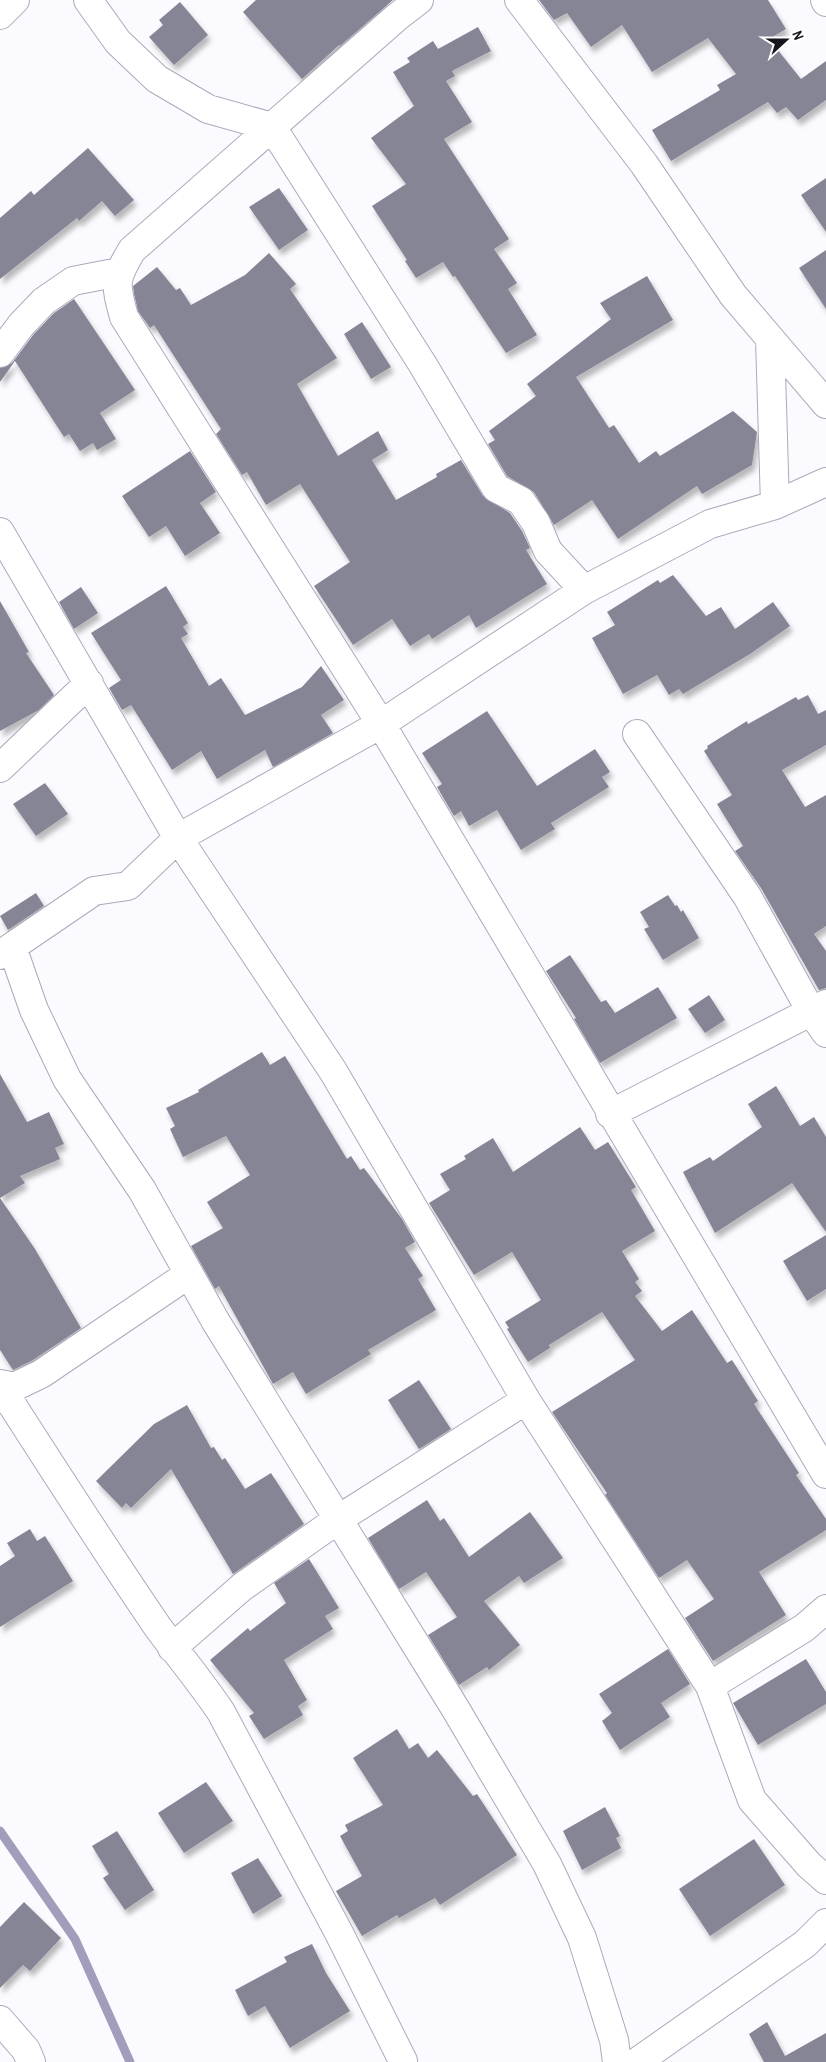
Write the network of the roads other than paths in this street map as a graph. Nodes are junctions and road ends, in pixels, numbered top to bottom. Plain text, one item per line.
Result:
1 (15, 0) edge
2 (88, 0) edge
3 (419, 0) edge
4 (519, 0) edge
5 (0, 15) edge
6 (272, 127) junction
7 (119, 272) junction
8 (770, 339) junction
9 (0, 352) edge
10 (826, 404) edge
11 (826, 482) edge
12 (774, 505) junction
13 (0, 532) edge
14 (584, 590) junction
15 (89, 683) junction
16 (381, 724) junction
17 (637, 734) dead end
18 (0, 768) edge
19 (178, 838) junction
20 (6, 951) edge
21 (821, 1016) edge
22 (610, 1114) junction
23 (189, 1274) junction
24 (0, 1385) edge
25 (526, 1400) junction
26 (826, 1474) edge
27 (337, 1520) junction
28 (826, 1609) edge
29 (172, 1648) junction
30 (710, 1686) junction
31 (826, 1880) edge
32 (826, 1922) edge
33 (0, 2020) edge
34 (403, 2061) edge
35 (31, 2062) edge
36 (616, 2062) edge
37 (637, 2062) edge

1 - 5 street
2 - 6 street
3 - 6 street
4 - 8 street
6 - 7 street
6 - 14 street
7 - 9 street
7 - 16 street
8 - 10 street
8 - 12 street
11 - 12 street
12 - 14 street
13 - 15 street
14 - 16 street
15 - 18 street
15 - 19 street
16 - 19 street
16 - 22 street
17 - 21 street
19 - 20 street
19 - 25 street
20 - 23 street
21 - 22 street
22 - 26 street
23 - 24 street
23 - 27 street
24 - 29 street
25 - 27 street
25 - 30 street
27 - 29 street
27 - 36 street
28 - 30 street
29 - 34 street
30 - 31 street
32 - 37 street
33 - 35 street

